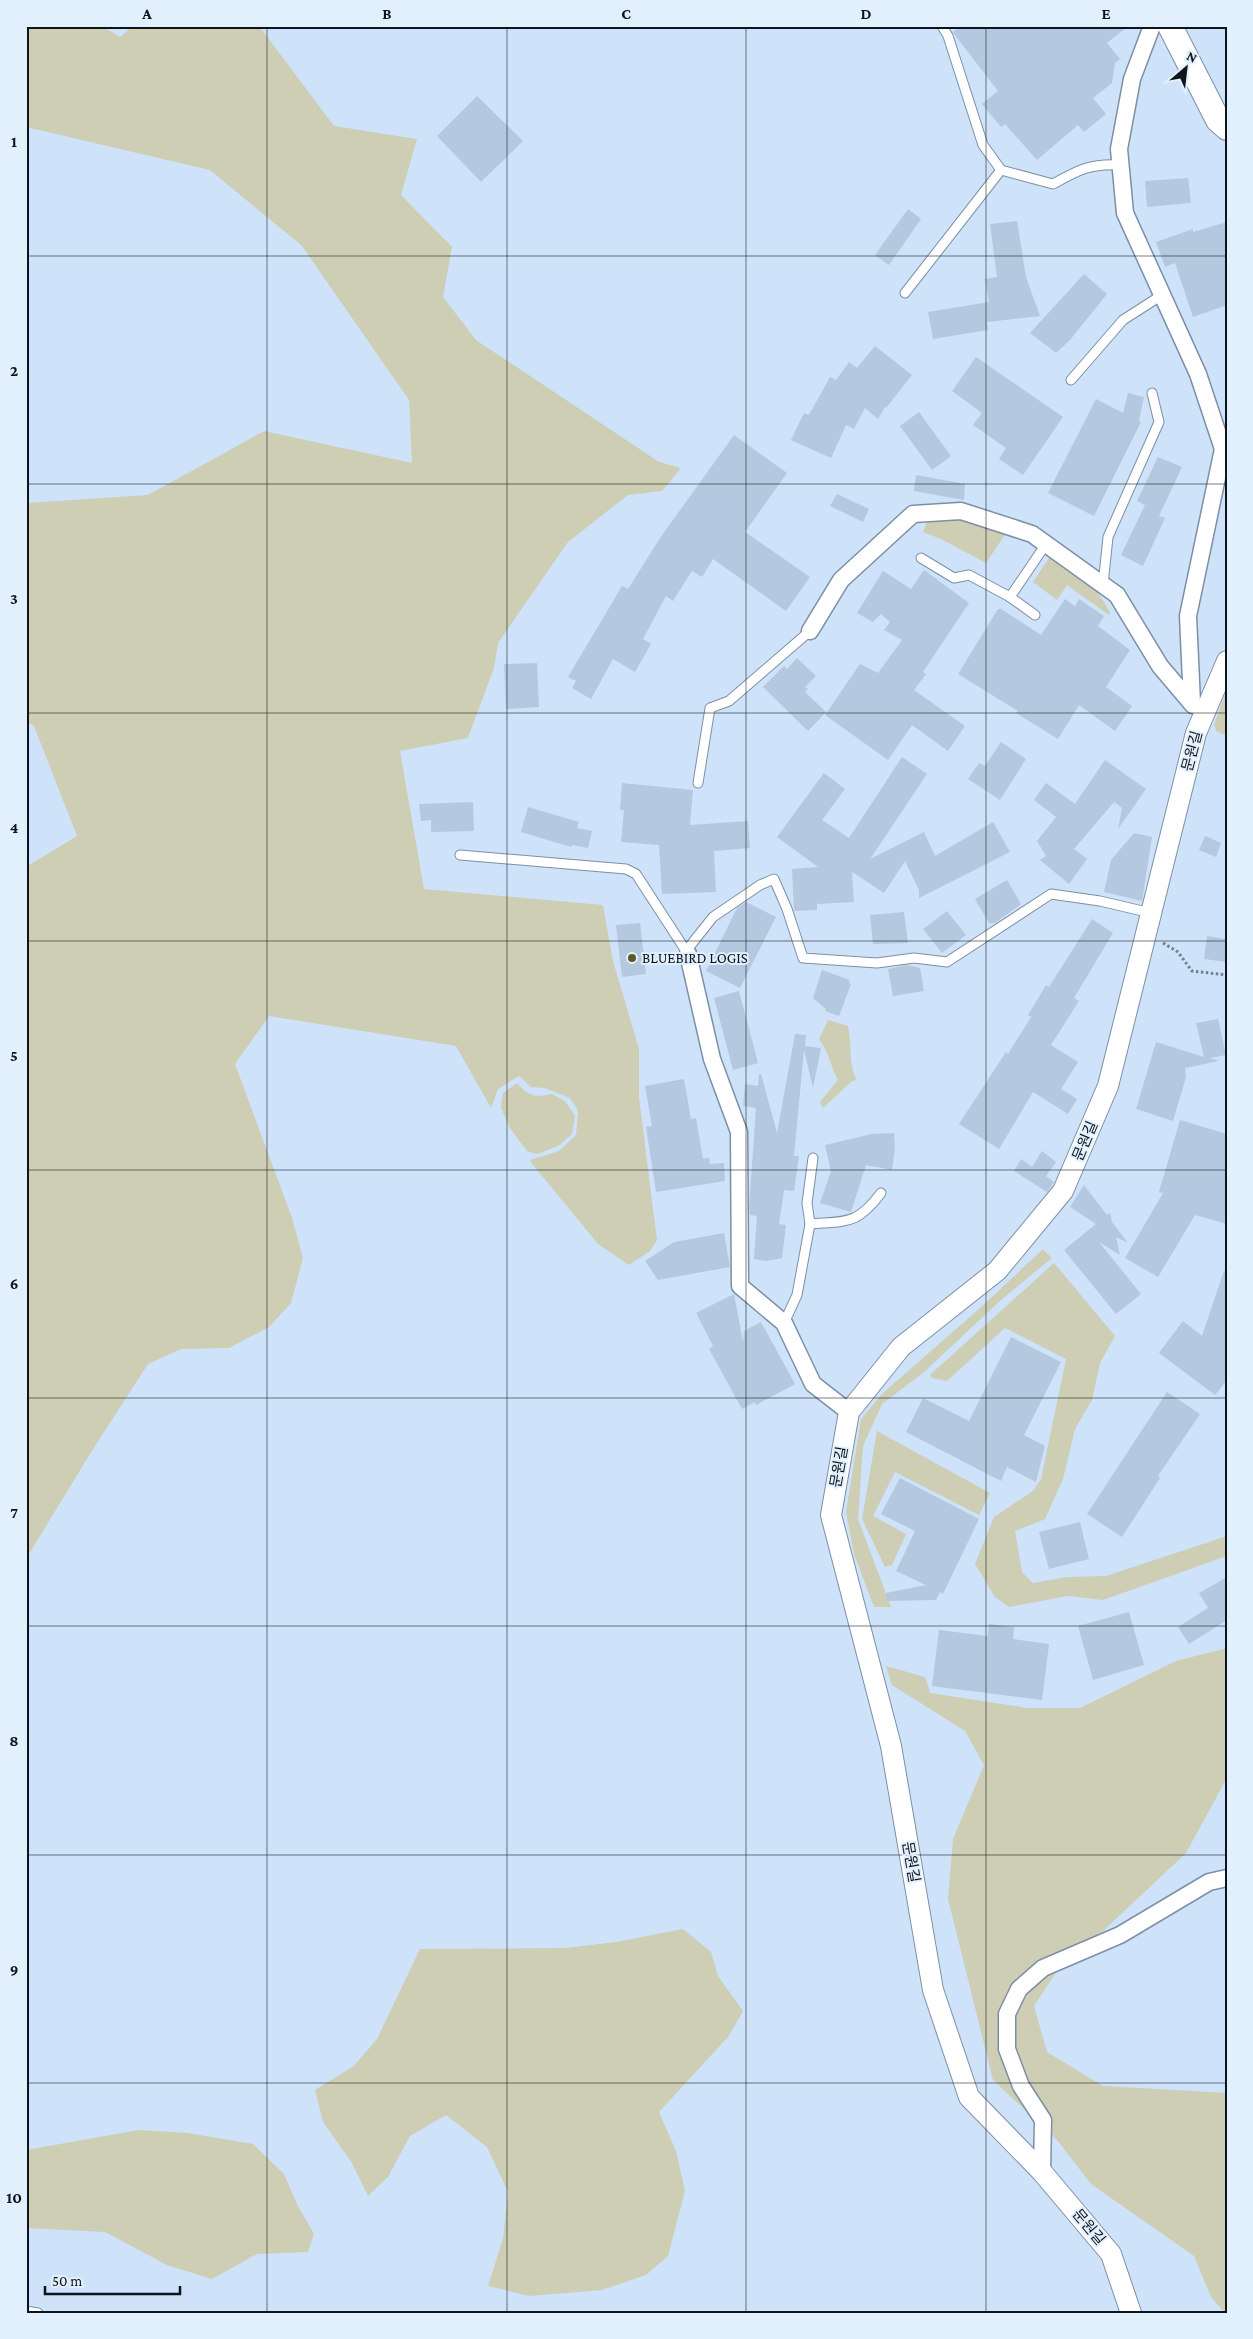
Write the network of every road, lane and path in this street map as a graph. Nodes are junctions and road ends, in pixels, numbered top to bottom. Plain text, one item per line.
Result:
1 (942, 26) edge
2 (1152, 26) edge
3 (1170, 26) edge
4 (1227, 128) edge
5 (1121, 165) junction
6 (1001, 170) junction
7 (906, 293) dead end
8 (1162, 294) junction
9 (1070, 380) dead end
10 (1152, 393) dead end
11 (1046, 544) junction
12 (921, 558) dead end
13 (1103, 585) junction
14 (1010, 597) junction
15 (1035, 614) dead end
16 (810, 631) joint
17 (1227, 661) edge
18 (1197, 710) junction
19 (698, 783) dead end
20 (460, 855) dead end
21 (1152, 913) junction
22 (1147, 934) junction
23 (687, 953) junction
24 (1227, 975) edge
25 (813, 1158) dead end
26 (881, 1193) dead end
27 (810, 1224) junction
28 (784, 1323) junction
29 (849, 1412) junction
30 (1227, 1878) edge
31 (1042, 2172) junction
32 (26, 2311) edge
33 (38, 2313) edge
34 (1130, 2313) edge

1 - 6 lane
2 - 5 street
3 - 4 main road
5 - 6 lane
5 - 8 street
6 - 7 lane
8 - 9 lane
8 - 18 street
10 - 13 lane
11 - 13 street
11 - 14 lane
11 - 16 street
12 - 14 lane
13 - 18 street
14 - 15 lane
16 - 19 lane
17 - 18 street, 문원길
18 - 21 street, 문원길
20 - 23 lane
21 - 22 street, 문원길
21 - 23 lane
22 - 24 path
22 - 29 street, 문원길
23 - 28 street
25 - 27 lane
26 - 27 lane
27 - 28 lane
28 - 29 street
29 - 31 street, 문원길
30 - 31 street
31 - 34 street, 문원길
32 - 33 lane

